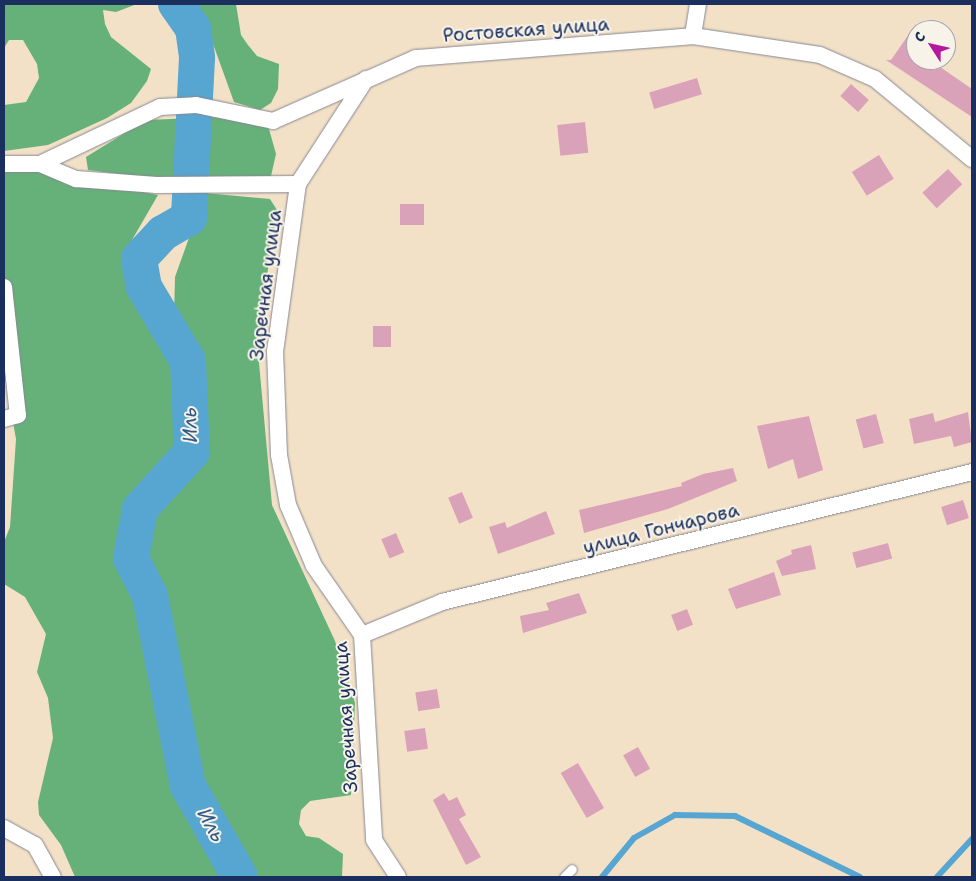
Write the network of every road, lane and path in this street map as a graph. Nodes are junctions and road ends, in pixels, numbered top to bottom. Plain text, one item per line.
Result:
1 (698, 4) edge
2 (693, 36) junction
3 (366, 79) junction
4 (972, 159) edge
5 (4, 164) edge
6 (40, 164) junction
7 (298, 184) junction
8 (4, 287) edge
9 (4, 419) edge
10 (972, 472) edge
11 (362, 635) junction
12 (4, 828) edge
13 (572, 869) dead end
14 (53, 877) edge
15 (398, 877) edge
16 (564, 877) edge

1 - 2 street
2 - 3 street, Ростовская улица
2 - 4 street, Ростовская улица
3 - 6 street, Ростовская улица
3 - 7 street, Заречная улица
5 - 6 street
6 - 7 street
7 - 11 street, Заречная улица
8 - 9 street
10 - 11 street, улица Гончарова
11 - 15 street, Заречная улица
12 - 14 street
13 - 16 lane

